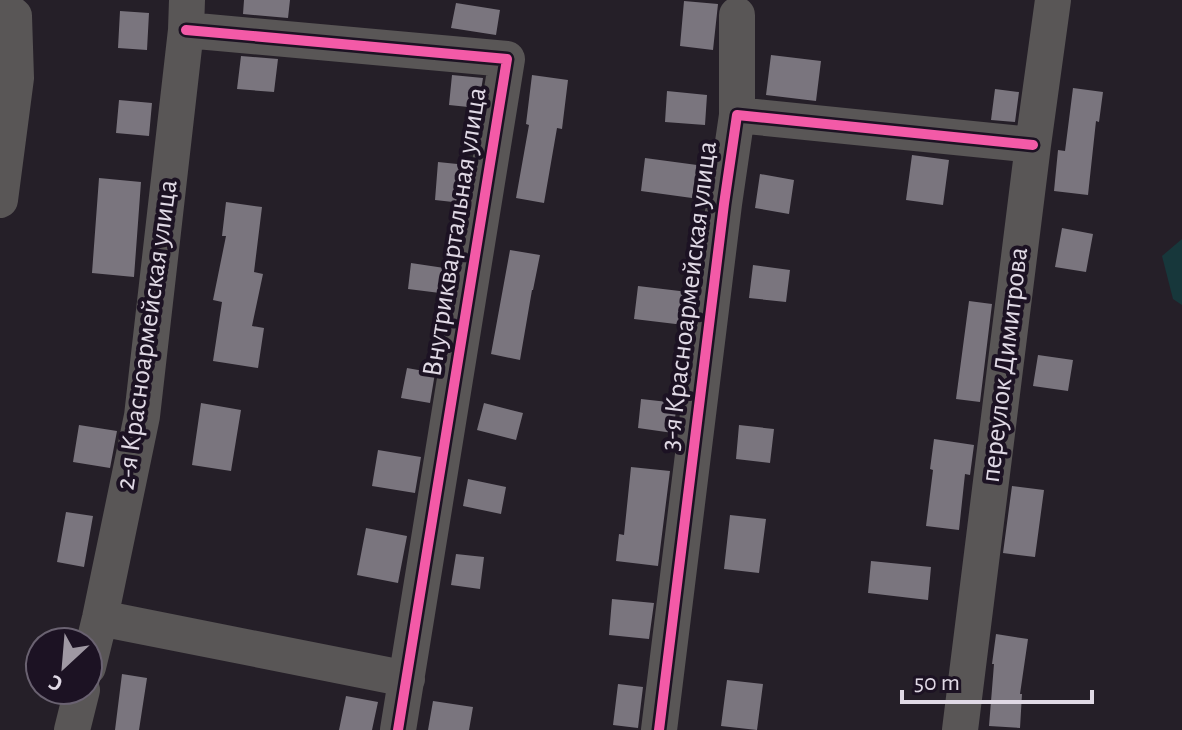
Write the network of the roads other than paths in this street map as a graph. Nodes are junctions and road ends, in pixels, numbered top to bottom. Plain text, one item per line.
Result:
1 (1053, 0) edge
2 (0, 4) edge
3 (187, 15) edge
4 (737, 15) dead end
5 (737, 115) junction
6 (1033, 145) junction
7 (0, 200) edge
8 (100, 618) junction
9 (98, 626) edge
10 (407, 679) junction
11 (78, 706) edge
12 (72, 730) edge
13 (398, 730) edge
14 (659, 730) edge
15 (960, 730) edge

1 - 6 street, переулок Димитрова
2 - 7 street
3 - 8 street, 2-я Красноармейская улица
3 - 10 street, Внутриквартальная улица
4 - 5 street
5 - 6 street, 3-я Красноармейская улица
5 - 14 street, 3-я Красноармейская улица
6 - 15 street, переулок Димитрова
8 - 9 street, 2-я Красноармейская улица
8 - 10 street
10 - 13 street, Внутриквартальная улица
11 - 12 street

